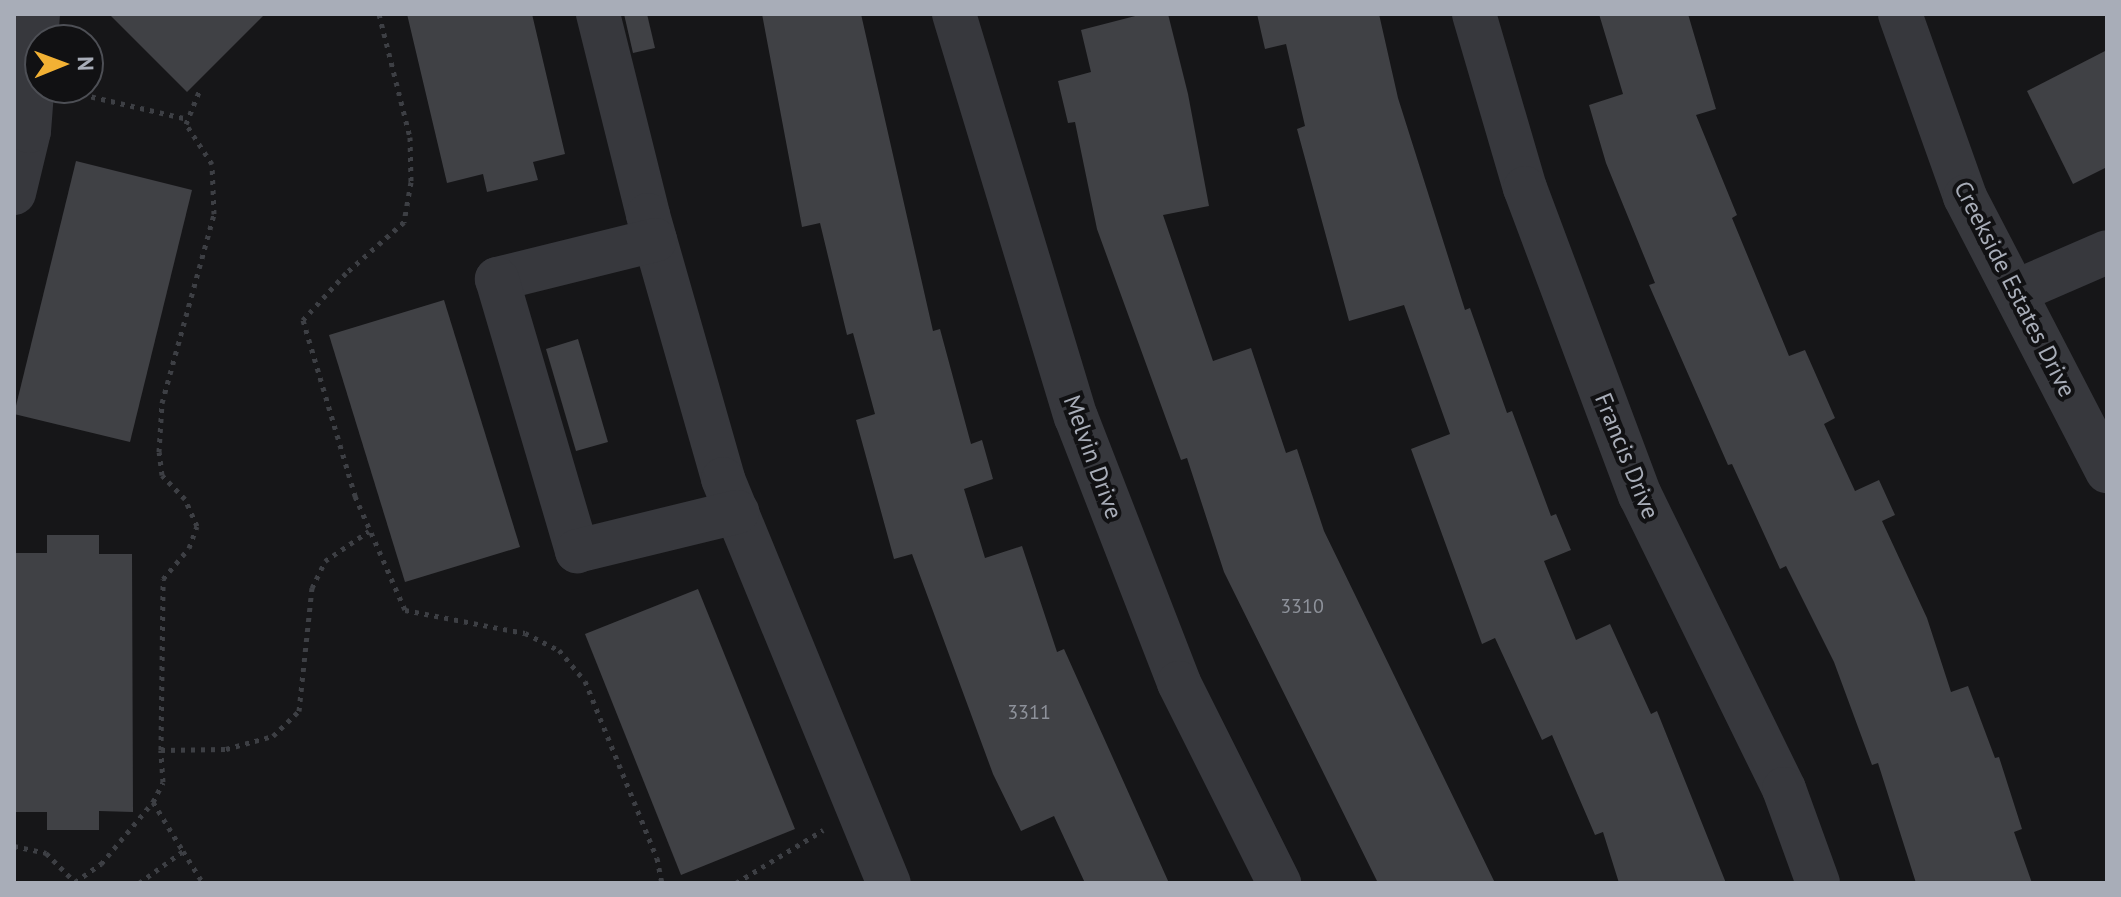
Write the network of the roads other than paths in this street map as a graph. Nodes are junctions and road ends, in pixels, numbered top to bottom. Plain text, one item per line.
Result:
1 (38, 14) edge
2 (598, 14) edge
3 (954, 14) edge
4 (1474, 14) edge
5 (1900, 14) edge
6 (14, 193) edge
7 (655, 240) junction
8 (2107, 252) edge
9 (2015, 292) junction
10 (2107, 471) edge
11 (737, 512) junction
12 (889, 883) edge
13 (1279, 883) edge
14 (1818, 883) edge

1 - 6 street
2 - 7 street
3 - 13 street, Melvin Drive
4 - 14 street, Francis Drive
5 - 9 street, Creekside Estates Drive
7 - 11 street
7 - 11 street
8 - 9 street
9 - 10 street, Creekside Estates Drive
11 - 12 street

